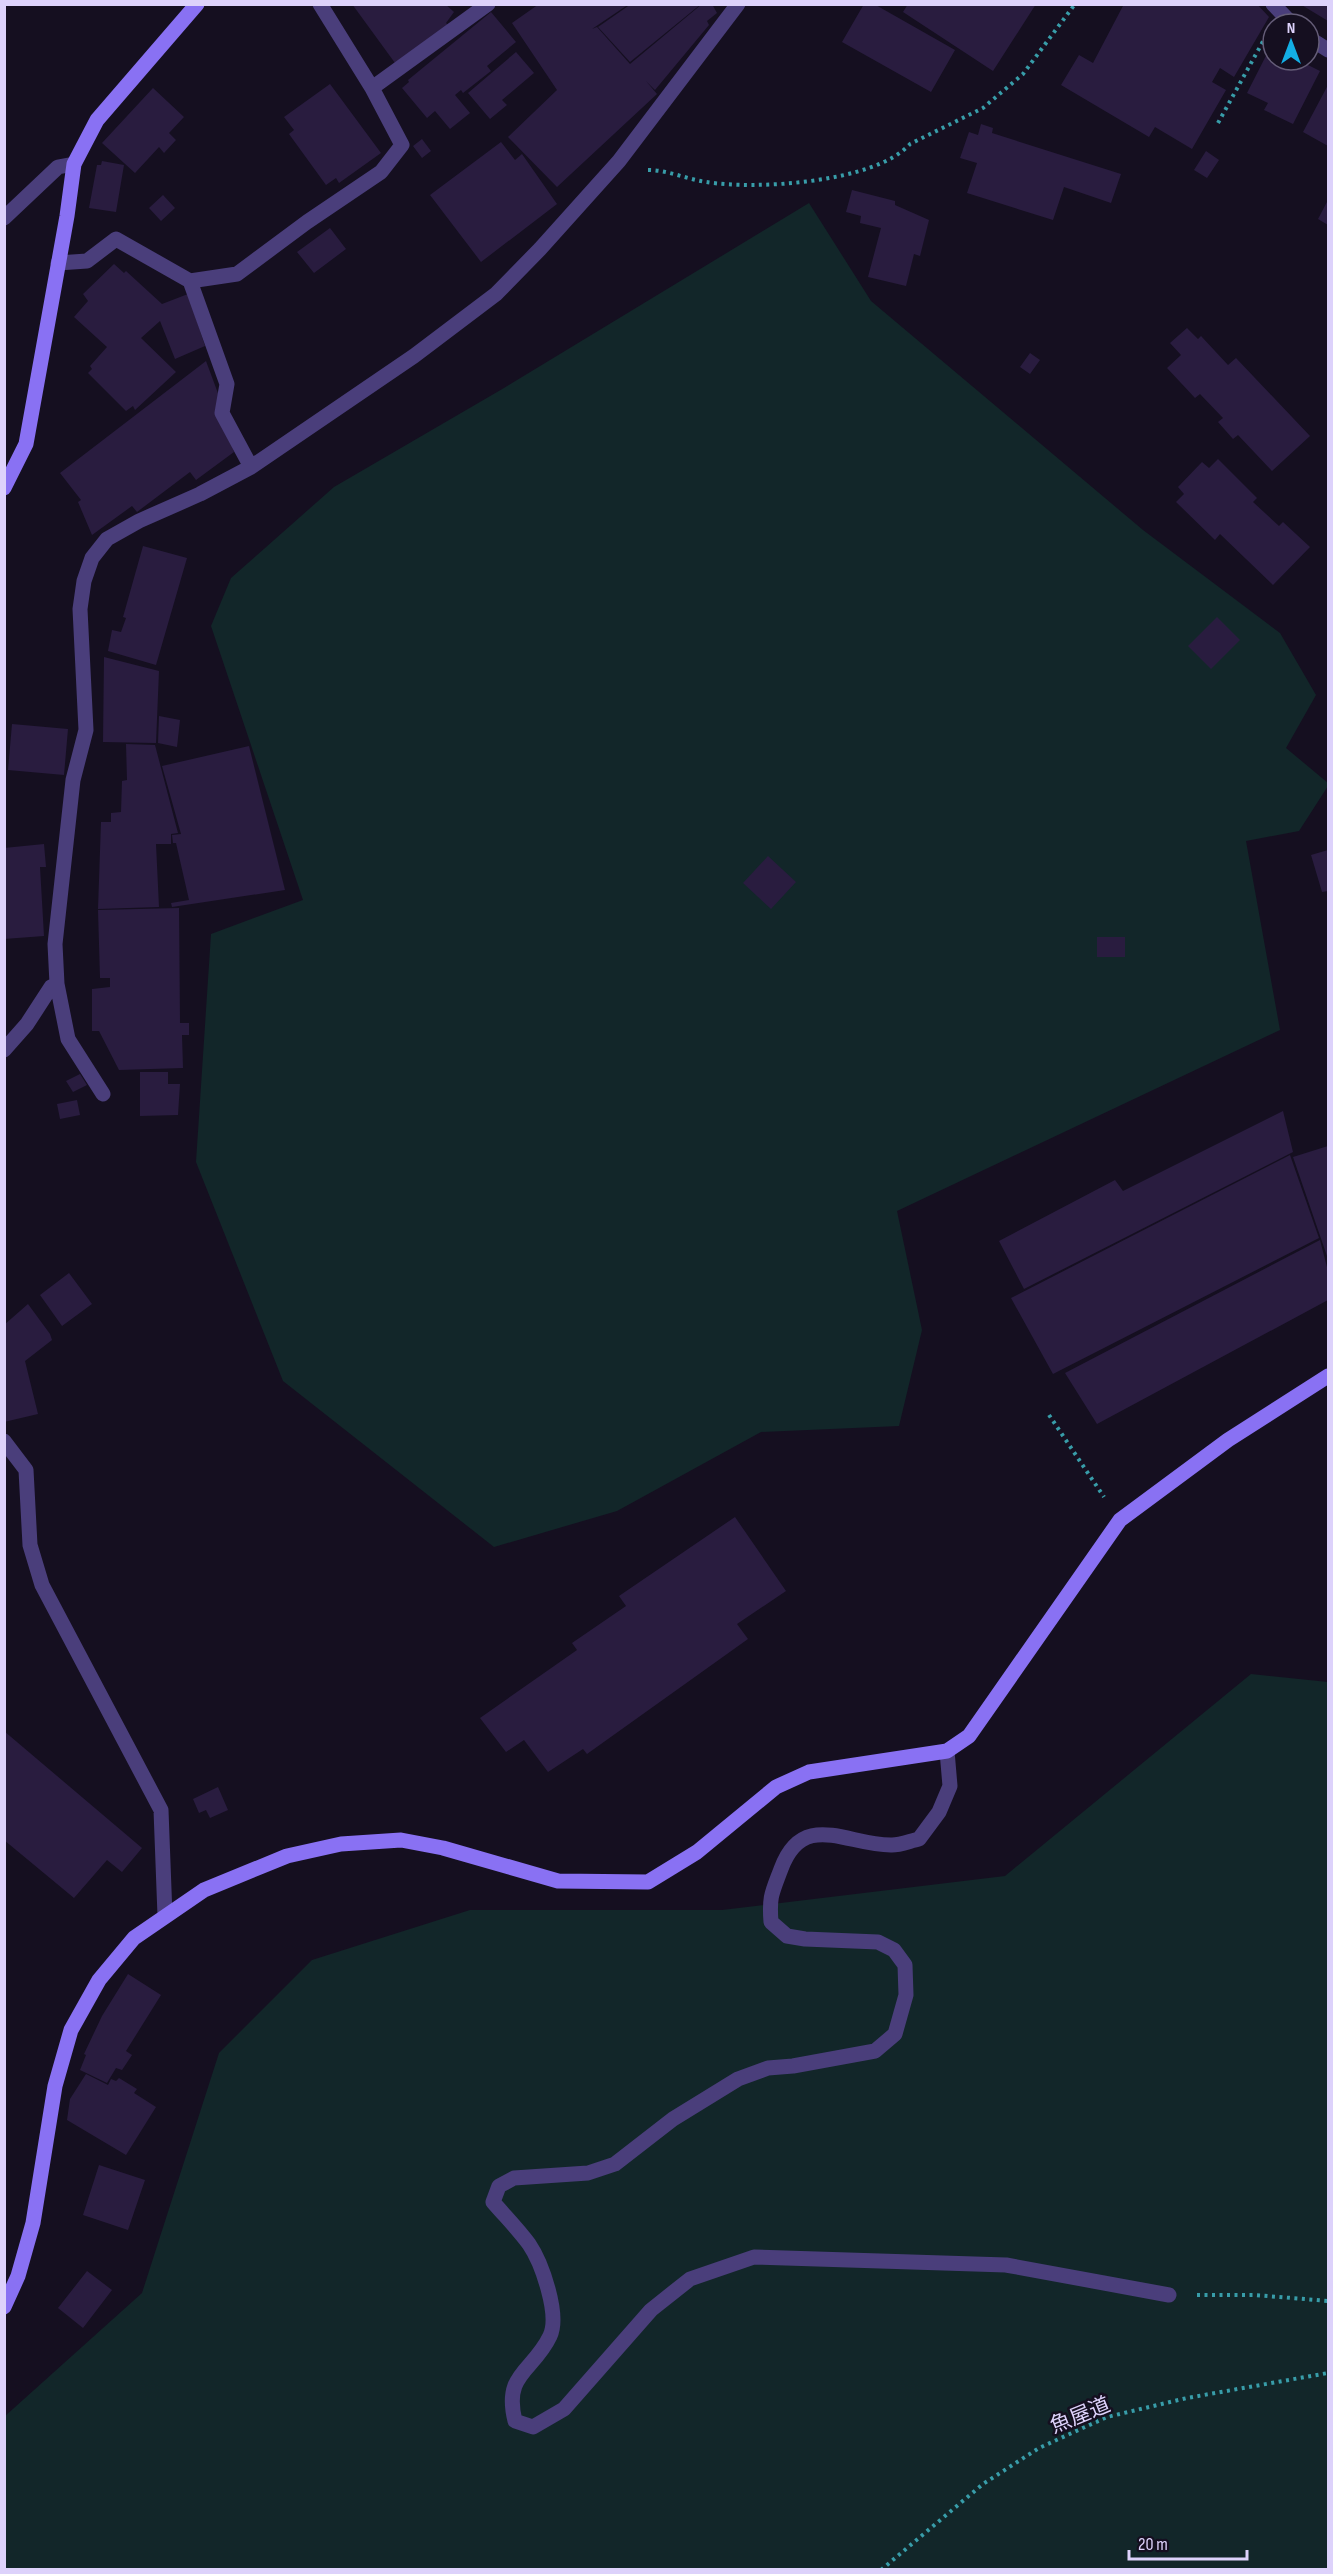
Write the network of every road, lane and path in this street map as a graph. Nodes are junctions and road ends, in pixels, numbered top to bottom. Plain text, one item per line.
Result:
1 (197, 4) edge
2 (320, 4) edge
3 (489, 4) edge
4 (738, 4) edge
5 (1076, 4) edge
6 (1277, 8) edge
7 (372, 88) junction
8 (1218, 123) dead end
9 (74, 164) junction
10 (644, 170) dead end
11 (4, 218) edge
12 (58, 263) junction
13 (190, 281) junction
14 (251, 467) junction
15 (4, 488) edge
16 (57, 984) junction
17 (4, 1050) edge
18 (103, 1094) dead end
19 (1329, 1376) edge
20 (1049, 1415) dead end
21 (4, 1441) edge
22 (1120, 1520) junction
23 (947, 1751) junction
24 (165, 1916) junction
25 (1169, 2295) joint
26 (1329, 2301) edge
27 (4, 2307) edge
28 (1329, 2373) edge
29 (880, 2570) edge

1 - 9 street
2 - 7 street
3 - 7 street
4 - 14 street
5 - 10 path
6 - 8 path
7 - 13 street
9 - 11 street
9 - 12 street
12 - 13 street
12 - 15 street
13 - 14 street
14 - 16 street
16 - 17 street
16 - 18 street
19 - 22 street
20 - 22 path
21 - 24 street
22 - 23 street
23 - 24 street
23 - 25 street
24 - 27 street
25 - 26 path
28 - 29 path, 魚屋道

